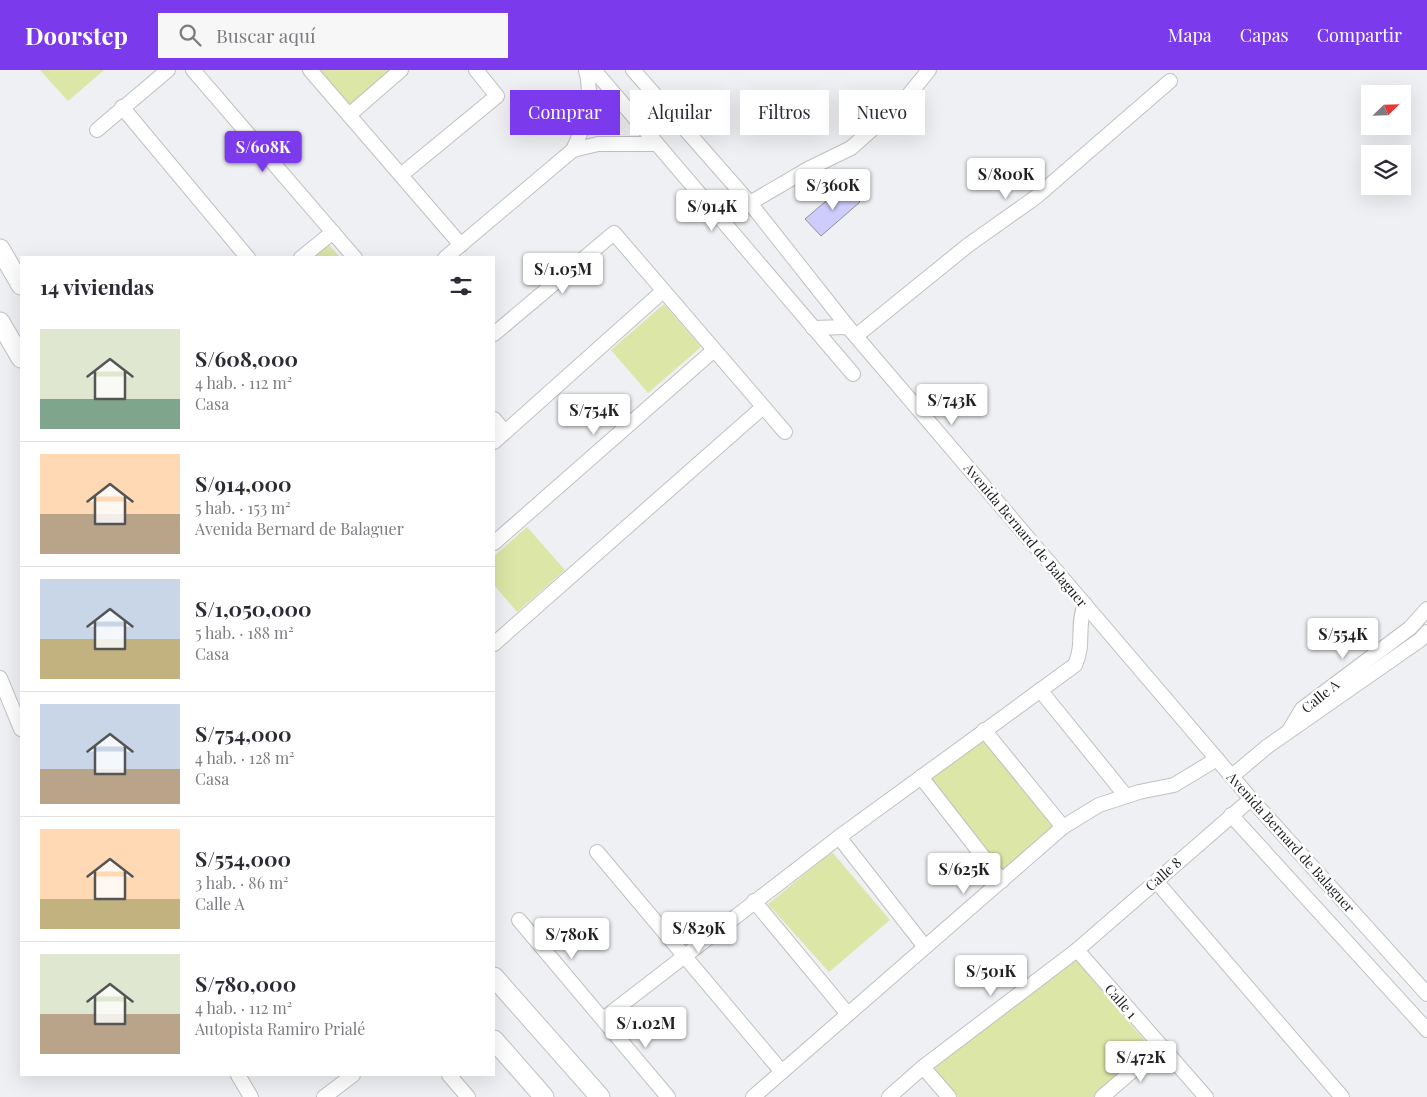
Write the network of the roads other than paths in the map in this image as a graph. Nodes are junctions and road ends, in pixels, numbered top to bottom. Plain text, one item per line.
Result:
1 (168, 70) edge
2 (193, 70) edge
3 (310, 70) edge
4 (401, 70) edge
5 (476, 70) edge
6 (586, 70) edge
7 (594, 70) edge
8 (633, 70) edge
9 (929, 70) edge
10 (1170, 81) dead end
11 (122, 107) junction
12 (349, 115) junction
13 (97, 130) dead end
14 (656, 144) junction
15 (573, 150) junction
16 (401, 175) junction
17 (750, 204) junction
18 (333, 232) junction
19 (461, 245) junction
20 (0, 249) edge
21 (246, 256) edge
22 (303, 256) edge
23 (353, 256) edge
24 (447, 256) edge
25 (20, 283) edge
26 (663, 291) junction
27 (0, 322) edge
28 (813, 328) junction
29 (852, 331) junction
30 (495, 333) edge
31 (714, 350) junction
32 (20, 356) edge
33 (853, 374) dead end
34 (763, 407) junction
35 (495, 420) edge
36 (505, 432) junction
37 (785, 432) dead end
38 (495, 441) edge
39 (495, 542) edge
40 (1086, 604) junction
41 (1427, 609) edge
42 (1427, 632) edge
43 (495, 643) edge
44 (0, 678) edge
45 (1040, 690) junction
46 (18, 705) edge
47 (20, 722) edge
48 (984, 730) junction
49 (1289, 732) junction
50 (1217, 759) junction
51 (1232, 776) junction
52 (921, 777) junction
53 (1126, 796) junction
54 (1251, 799) junction
55 (1231, 815) junction
56 (1063, 827) junction
57 (838, 837) junction
58 (597, 852) dead end
59 (1002, 881) junction
60 (1156, 881) junction
61 (754, 901) junction
62 (519, 920) dead end
63 (925, 947) junction
64 (1077, 950) junction
65 (683, 956) junction
66 (495, 978) edge
67 (1427, 994) edge
68 (847, 1013) junction
69 (602, 1019) junction
70 (1427, 1030) edge
71 (495, 1041) edge
72 (1160, 1047) junction
73 (923, 1066) junction
74 (782, 1072) junction
75 (239, 1076) edge
76 (352, 1076) edge
77 (450, 1076) edge
78 (342, 1092) edge
79 (251, 1097) edge
80 (324, 1097) edge
81 (468, 1097) edge
82 (544, 1097) edge
83 (600, 1097) edge
84 (668, 1097) edge
85 (753, 1097) edge
86 (889, 1097) edge
87 (949, 1097) edge
88 (1102, 1097) edge
89 (1206, 1097) edge
90 (1342, 1097) edge

1 - 11 street
2 - 18 street
3 - 12 street
4 - 12 street
5 - 16 street
6 - 15 street
7 - 14 street
8 - 17 street, Avenida Bernard de Balaguer
9 - 17 street
10 - 29 street
11 - 13 street
11 - 21 street
12 - 16 street
14 - 15 street
14 - 28 street
15 - 19 street
16 - 19 street
17 - 29 street, Avenida Bernard de Balaguer
18 - 22 street
18 - 23 street
19 - 24 street
20 - 25 highway
26 - 30 street
26 - 31 street
26 - 36 street
27 - 32 highway
28 - 29 street
28 - 33 street
29 - 40 street, Avenida Bernard de Balaguer
31 - 34 street
31 - 39 street
34 - 37 street
34 - 43 street
35 - 36 street
36 - 38 street
40 - 45 street
40 - 50 street, Avenida Bernard de Balaguer
41 - 49 street, Calle A
42 - 49 street, Calle A
44 - 46 street
45 - 48 street
45 - 53 street
46 - 47 street
48 - 52 street
48 - 56 street
49 - 51 street, Calle A
50 - 51 street, Avenida Bernard de Balaguer
50 - 53 street
51 - 54 street, Avenida Bernard de Balaguer
52 - 57 street
52 - 59 street
53 - 56 street
54 - 55 street, Calle 8
54 - 67 street, Avenida Bernard de Balaguer
55 - 60 street, Calle 8
55 - 70 street
56 - 59 street
57 - 61 street
57 - 63 street
58 - 65 street
59 - 63 street
60 - 64 street, Calle 8
60 - 90 street
61 - 65 street
61 - 68 street
62 - 69 street
63 - 68 street
64 - 72 street, Calle 1
64 - 73 street, Calle 8
65 - 69 street
65 - 74 street
66 - 83 highway
68 - 74 street
69 - 84 street
71 - 82 highway
72 - 88 street
72 - 89 street, Calle 1
73 - 86 street, Calle 8
73 - 87 street
74 - 85 street
75 - 79 street
76 - 78 street
77 - 81 street
78 - 80 street

